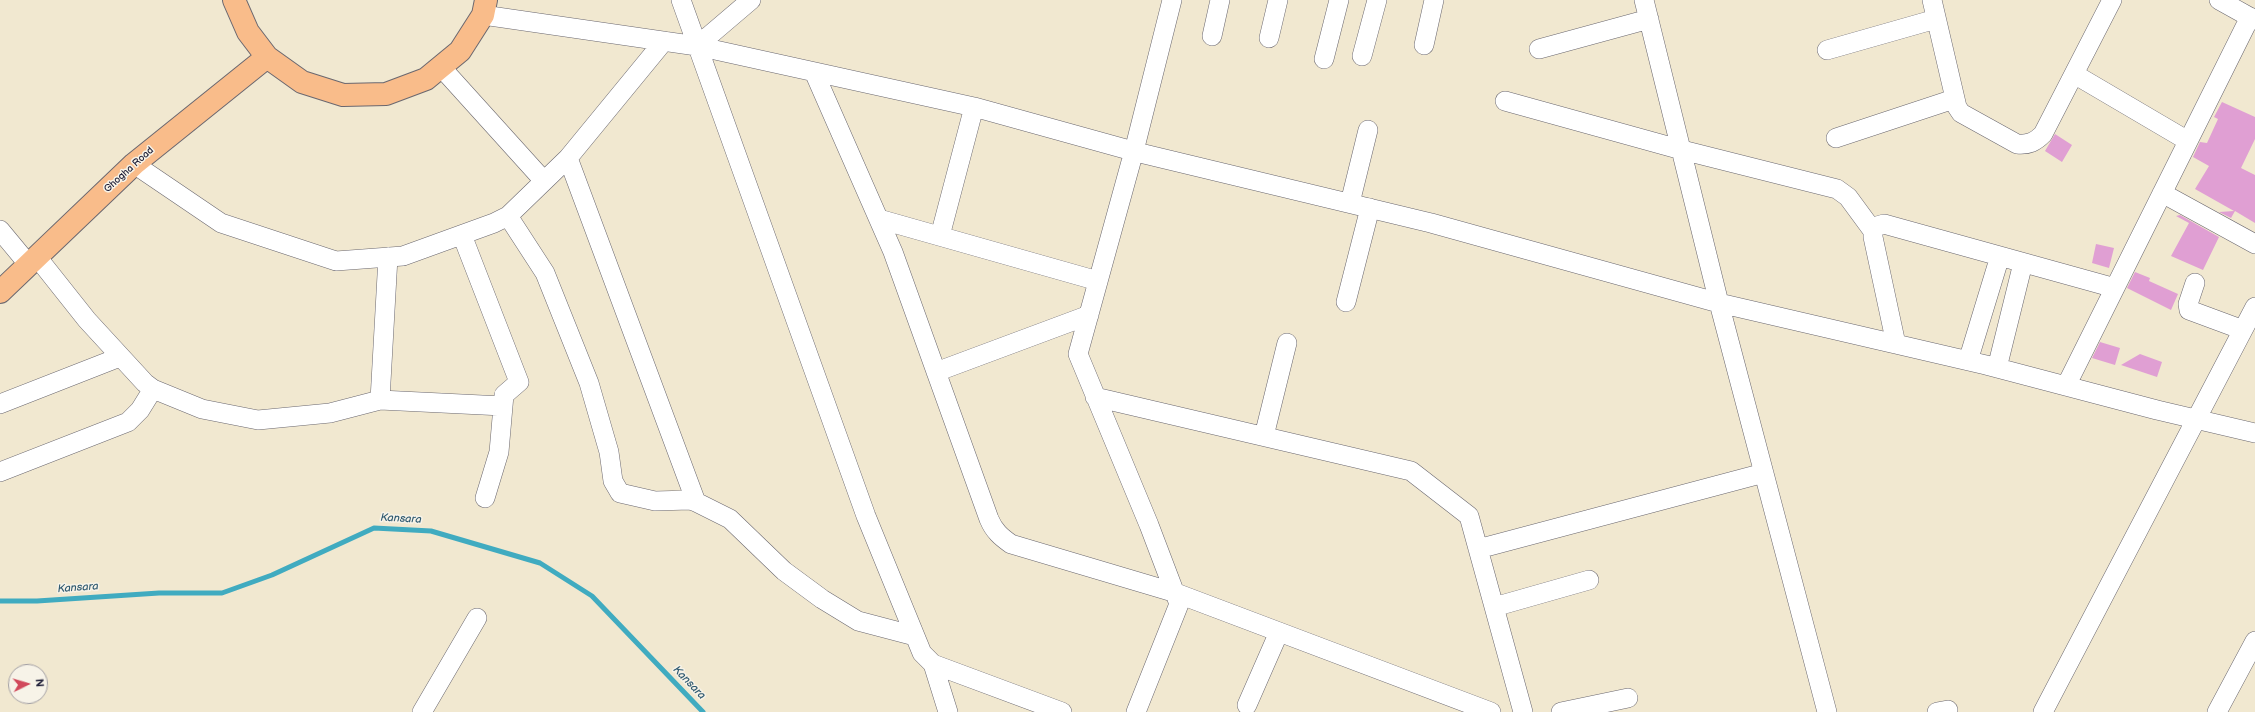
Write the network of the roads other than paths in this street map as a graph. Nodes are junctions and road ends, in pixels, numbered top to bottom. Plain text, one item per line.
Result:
1 (234, 0) edge
2 (681, 0) edge
3 (751, 0) edge
4 (1172, 0) edge
5 (1220, 0) edge
6 (1278, 0) edge
7 (1339, 0) edge
8 (1377, 0) edge
9 (1434, 0) edge
10 (1644, 0) edge
11 (1932, 0) edge
12 (2112, 0) edge
13 (2219, 0) edge
14 (484, 7) edge
15 (1936, 18) junction
16 (1649, 19) junction
17 (2252, 19) edge
18 (1212, 36) dead end
19 (1269, 38) dead end
20 (664, 41) junction
21 (1424, 45) dead end
22 (697, 46) junction
23 (1538, 49) dead end
24 (1826, 50) dead end
25 (1362, 56) dead end
26 (267, 57) junction
27 (1324, 59) dead end
28 (441, 67) junction
29 (814, 72) junction
30 (2074, 74) junction
31 (1954, 99) junction
32 (1505, 101) dead end
33 (974, 107) junction
34 (1368, 130) dead end
35 (1836, 138) dead end
36 (2188, 141) junction
37 (1682, 150) junction
38 (1134, 151) junction
39 (568, 158) junction
40 (134, 164) junction
41 (544, 181) junction
42 (2162, 193) junction
43 (1350, 204) junction
44 (1370, 208) junction
45 (508, 216) junction
46 (879, 219) junction
47 (0, 230) edge
48 (1873, 231) junction
49 (462, 235) junction
50 (940, 236) junction
51 (2255, 244) edge
52 (2000, 256) junction
53 (388, 257) junction
54 (33, 261) junction
55 (2023, 262) junction
56 (1098, 280) junction
57 (2195, 283) dead end
58 (2115, 288) junction
59 (0, 292) edge
60 (1346, 302) dead end
61 (1719, 303) junction
62 (2255, 308) edge
63 (1089, 315) junction
64 (2243, 330) junction
65 (1288, 343) dead end
66 (1896, 344) junction
67 (120, 357) junction
68 (1968, 361) junction
69 (1997, 368) junction
70 (936, 372) junction
71 (2066, 386) junction
72 (153, 389) junction
73 (1095, 396) junction
74 (380, 400) junction
75 (0, 404) edge
76 (504, 406) junction
77 (2196, 420) junction
78 (2255, 433) edge
79 (1264, 436) junction
80 (0, 472) edge
81 (1764, 472) junction
82 (485, 498) dead end
83 (696, 502) junction
84 (1478, 549) junction
85 (1589, 580) dead end
86 (1176, 593) junction
87 (1494, 607) junction
88 (477, 618) dead end
89 (1279, 632) junction
90 (916, 636) junction
91 (2255, 641) edge
92 (2250, 663) edge
93 (933, 664) junction
94 (1628, 698) dead end
95 (1247, 705) dead end
96 (422, 712) edge
97 (948, 712) edge
98 (1062, 712) edge
99 (1136, 712) edge
100 (1491, 712) edge
101 (1522, 712) edge
102 (1561, 712) edge
103 (1827, 712) edge
104 (2043, 712) edge
105 (2217, 712) edge

1 - 26 main road
2 - 22 street
3 - 22 street
4 - 38 street
5 - 18 street
6 - 19 street
7 - 27 street
8 - 25 street
9 - 21 street
10 - 16 street
11 - 15 street
12 - 30 street
13 - 17 street
14 - 20 street
14 - 28 main road
15 - 24 street
15 - 31 street
16 - 23 street
16 - 37 street
17 - 36 street
20 - 22 street
20 - 39 street
22 - 29 street
22 - 90 street
26 - 28 main road
26 - 40 main road, Ghogha Road
28 - 41 street
29 - 33 street
29 - 46 street
30 - 31 street
30 - 36 street
31 - 35 street
32 - 37 street
33 - 38 street
33 - 50 street
34 - 43 street
36 - 42 street
37 - 48 street
37 - 61 street
38 - 43 street
38 - 56 street
39 - 41 street
39 - 83 street
40 - 53 street
40 - 54 main road, Ghogha Road
41 - 45 street
42 - 51 street
42 - 58 street
43 - 44 street
44 - 60 street
44 - 61 street
45 - 49 street
45 - 83 street
46 - 50 street
46 - 70 street
47 - 54 street
48 - 52 street
48 - 66 street
49 - 53 street
49 - 76 street
50 - 56 street
52 - 55 street
52 - 68 street
53 - 74 street
54 - 59 main road, Ghogha Road
54 - 67 street
55 - 58 street
55 - 69 street
56 - 63 street
57 - 64 street
58 - 71 street
61 - 66 street
61 - 81 street
62 - 64 street
63 - 70 street
63 - 73 street
64 - 77 street
65 - 79 street
66 - 68 street
67 - 72 street
67 - 75 street
68 - 69 street
69 - 71 street
70 - 86 street
71 - 77 street
72 - 74 street
72 - 80 street
73 - 79 street
73 - 86 street
74 - 76 street
76 - 82 street
77 - 78 street
77 - 104 street
79 - 84 street
81 - 84 street
81 - 103 street
83 - 90 street
84 - 87 street
85 - 87 street
86 - 89 street
86 - 99 street
87 - 101 street
88 - 96 street
89 - 95 street
89 - 100 street
90 - 93 street
91 - 92 street
92 - 105 street
93 - 97 street
93 - 98 street
94 - 102 street

